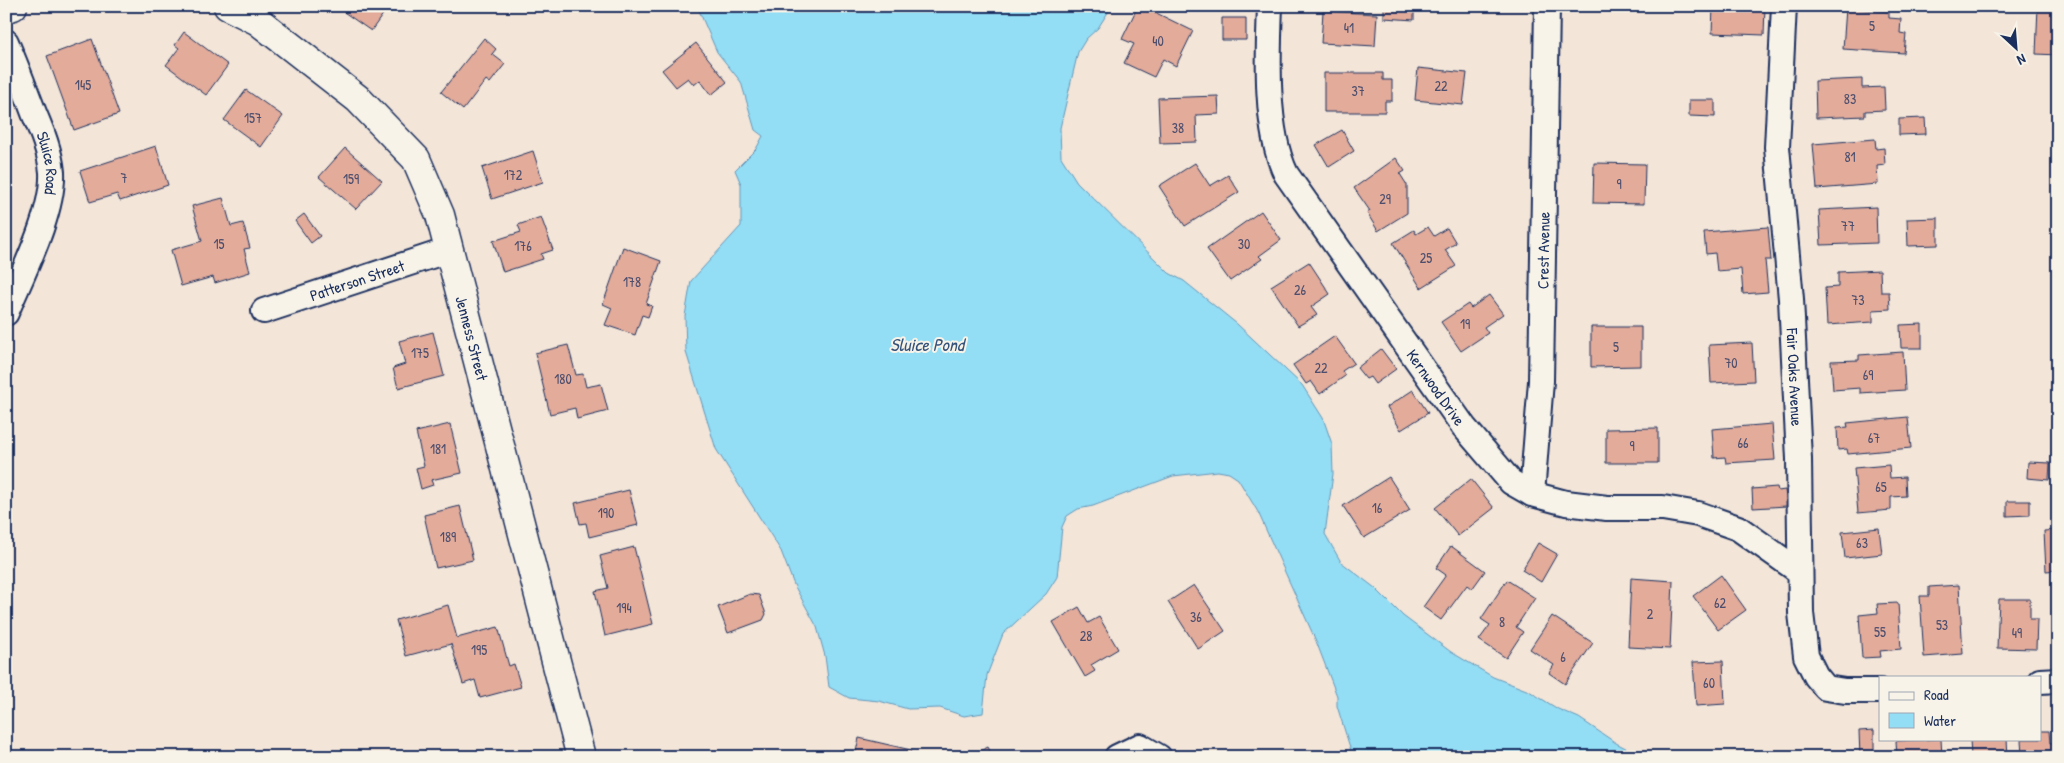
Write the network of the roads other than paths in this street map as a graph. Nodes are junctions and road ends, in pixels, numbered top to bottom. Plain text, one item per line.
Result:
1 (13, 6) edge
2 (228, 6) edge
3 (1270, 6) edge
4 (1547, 6) edge
5 (1784, 6) edge
6 (6, 8) edge
7 (6, 42) edge
8 (449, 250) junction
9 (264, 311) dead end
10 (6, 313) edge
11 (1532, 494) junction
12 (1800, 572) junction
13 (2058, 680) edge
14 (2042, 681) edge
15 (1879, 691) edge
16 (581, 757) edge
17 (1117, 757) edge
18 (1159, 757) edge

1 - 6 street
2 - 8 street, Jenness Street
3 - 11 street, Kernwood Drive
4 - 11 street, Crest Avenue
5 - 12 street, Fair Oaks Avenue
7 - 10 street, Sluice Road
8 - 9 street, Patterson Street
8 - 16 street, Jenness Street
11 - 12 street, Kernwood Drive
12 - 15 street, Fair Oaks Avenue
13 - 14 street
17 - 18 street

